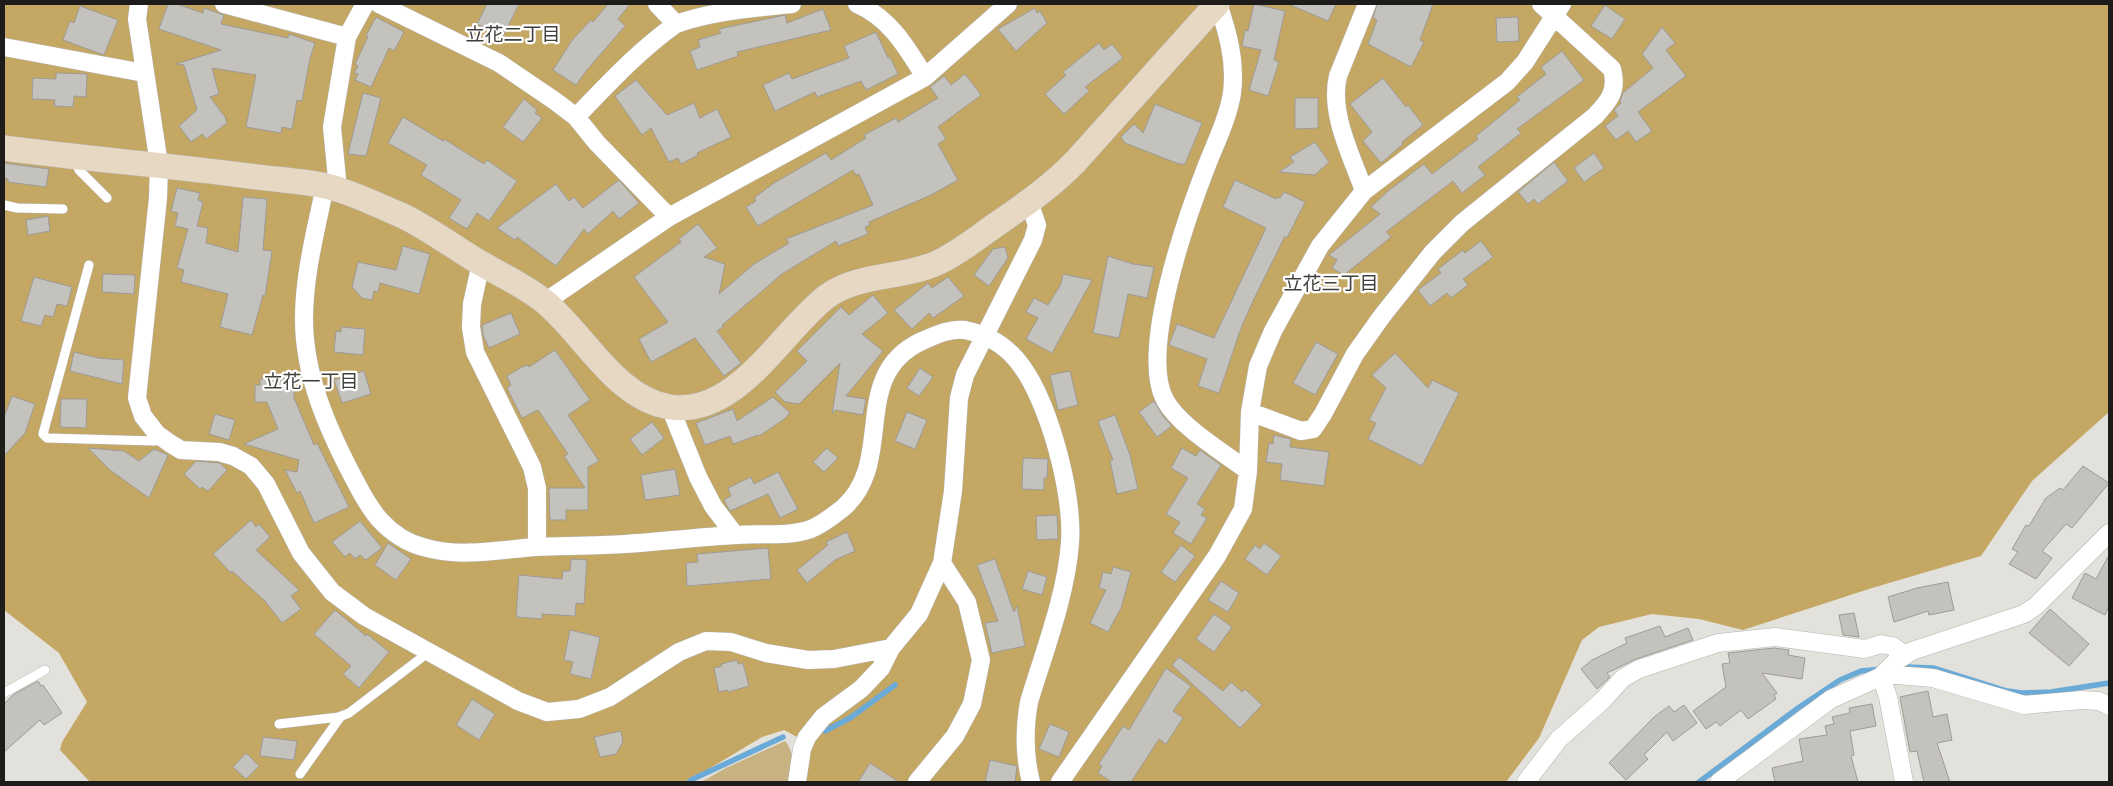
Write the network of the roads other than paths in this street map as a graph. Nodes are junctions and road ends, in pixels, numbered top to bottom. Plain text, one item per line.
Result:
1 (139, 4) edge
2 (224, 4) edge
3 (365, 4) edge
4 (379, 4) edge
5 (657, 4) edge
6 (792, 4) edge
7 (857, 4) edge
8 (1008, 4) edge
9 (1218, 4) edge
10 (1367, 4) edge
11 (1553, 7) edge
12 (676, 24) junction
13 (347, 37) junction
14 (4, 47) edge
15 (144, 73) junction
16 (925, 77) junction
17 (576, 118) junction
18 (4, 148) edge
19 (76, 157) junction
20 (159, 164) junction
21 (331, 188) junction
22 (1364, 192) junction
23 (107, 198) dead end
24 (1029, 202) junction
25 (4, 205) edge
26 (63, 209) dead end
27 (669, 217) junction
28 (481, 263) junction
29 (89, 265) dead end
30 (545, 302) junction
31 (986, 336) junction
32 (670, 407) junction
33 (1250, 412) junction
34 (164, 439) junction
35 (1248, 470) junction
36 (2109, 534) edge
37 (735, 535) junction
38 (537, 547) junction
39 (942, 563) junction
40 (891, 648) junction
41 (429, 652) junction
42 (1905, 655) junction
43 (44, 670) dead end
44 (1883, 675) junction
45 (4, 693) edge
46 (2109, 706) edge
47 (341, 716) junction
48 (279, 724) dead end
49 (300, 774) dead end
50 (797, 782) edge
51 (917, 782) edge
52 (1031, 782) edge
53 (1060, 782) edge
54 (1526, 782) edge
55 (1719, 782) edge
56 (1904, 782) edge

1 - 15 street
2 - 13 street
3 - 13 street
4 - 17 street
5 - 12 street
6 - 12 street
7 - 16 street
8 - 16 street
9 - 24 street
9 - 35 street
10 - 22 street
11 - 22 street
11 - 33 street
12 - 17 street
13 - 21 street
14 - 15 street
15 - 20 street
16 - 27 street
17 - 27 street
18 - 19 street
19 - 20 street
19 - 23 lane
20 - 21 street
20 - 34 street
21 - 28 street
21 - 38 street
22 - 33 street
24 - 31 street
24 - 32 street
25 - 26 lane
27 - 30 street
28 - 30 street
28 - 38 street
29 - 34 lane
30 - 32 street
31 - 37 street
31 - 39 street
31 - 52 street
32 - 37 street
33 - 35 street
34 - 41 street
35 - 53 street
36 - 42 street
37 - 38 street
39 - 40 street
39 - 51 street
40 - 41 street
40 - 50 street
41 - 47 lane
42 - 44 street
42 - 54 street
43 - 45 lane
44 - 46 street
44 - 55 street
44 - 56 street
47 - 48 lane
47 - 49 lane

